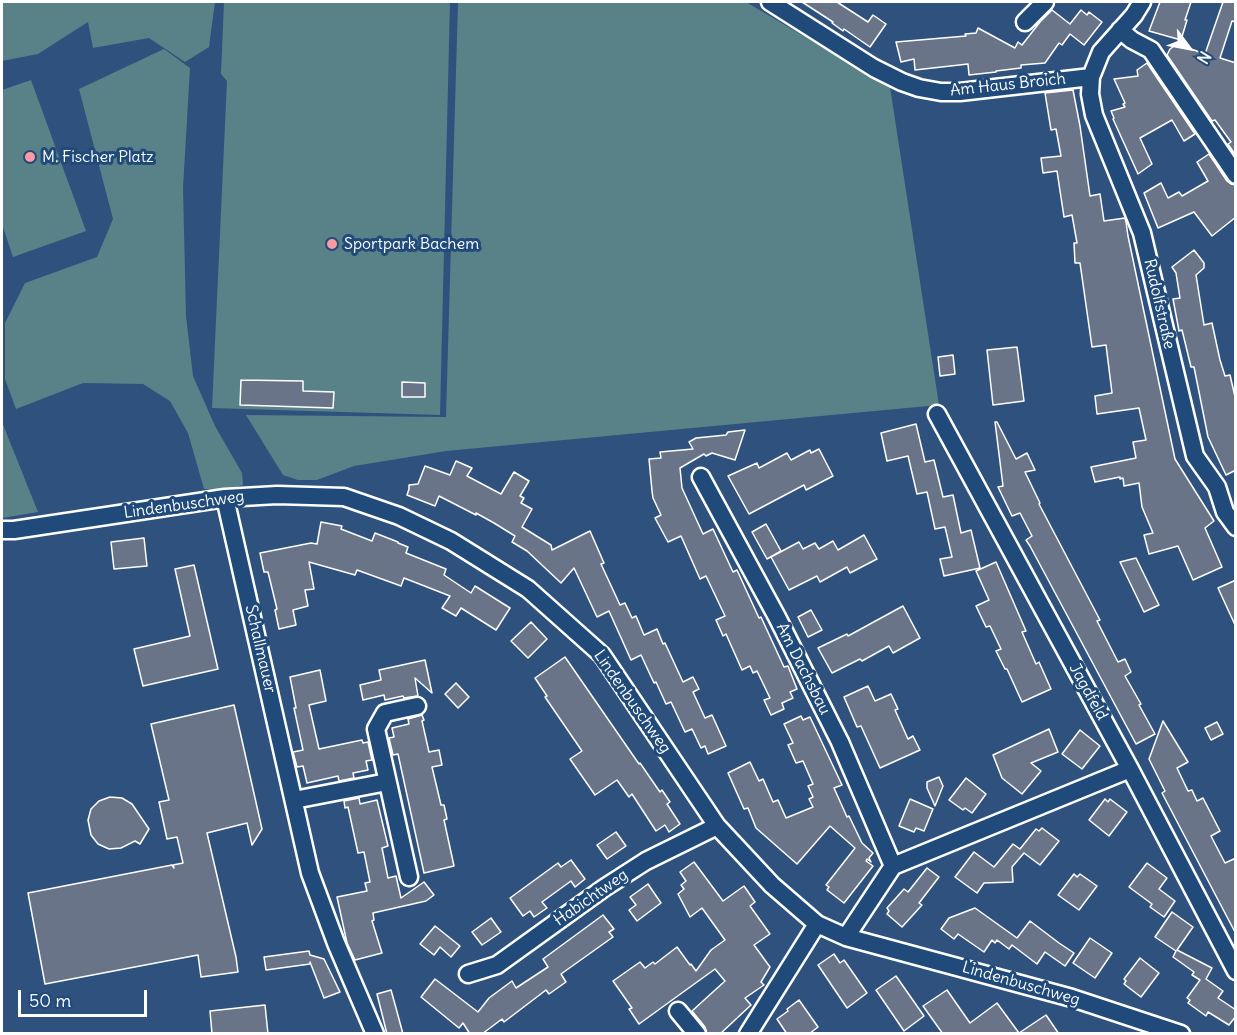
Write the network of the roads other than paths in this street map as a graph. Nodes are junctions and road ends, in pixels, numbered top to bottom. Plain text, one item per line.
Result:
1 (770, 2) edge
2 (1045, 2) edge
3 (1142, 2) edge
4 (1025, 22) dead end
5 (1120, 30) junction
6 (1091, 76) junction
7 (1236, 175) edge
8 (937, 414) dead end
9 (701, 477) dead end
10 (225, 498) junction
11 (1236, 527) edge
12 (2, 530) edge
13 (417, 706) dead end
14 (1131, 770) junction
15 (387, 782) junction
16 (294, 800) junction
17 (717, 826) junction
18 (893, 866) junction
19 (409, 877) dead end
20 (817, 924) junction
21 (846, 937) junction
22 (1236, 971) edge
23 (468, 974) dead end
24 (678, 1011) dead end
25 (375, 1034) edge
26 (697, 1034) edge
27 (748, 1034) edge
28 (1180, 1034) edge

1 - 6 street, Am Haus Broich
2 - 4 street
3 - 5 street
5 - 6 street
5 - 7 street
6 - 11 street, Rudolfstraße
8 - 14 street, Jagdfeld
9 - 18 street, Am Dachsbau
10 - 12 street, Lindenbuschweg
10 - 16 street, Schallmauer
10 - 17 street, Lindenbuschweg
13 - 15 street
14 - 18 street
14 - 22 street, Jagdfeld
15 - 16 street
15 - 19 street
16 - 25 street, Schallmauer
17 - 20 street, Lindenbuschweg
17 - 23 street, Habichtweg
18 - 21 street
20 - 21 street, Lindenbuschweg
20 - 27 street
21 - 28 street, Lindenbuschweg
24 - 26 street

